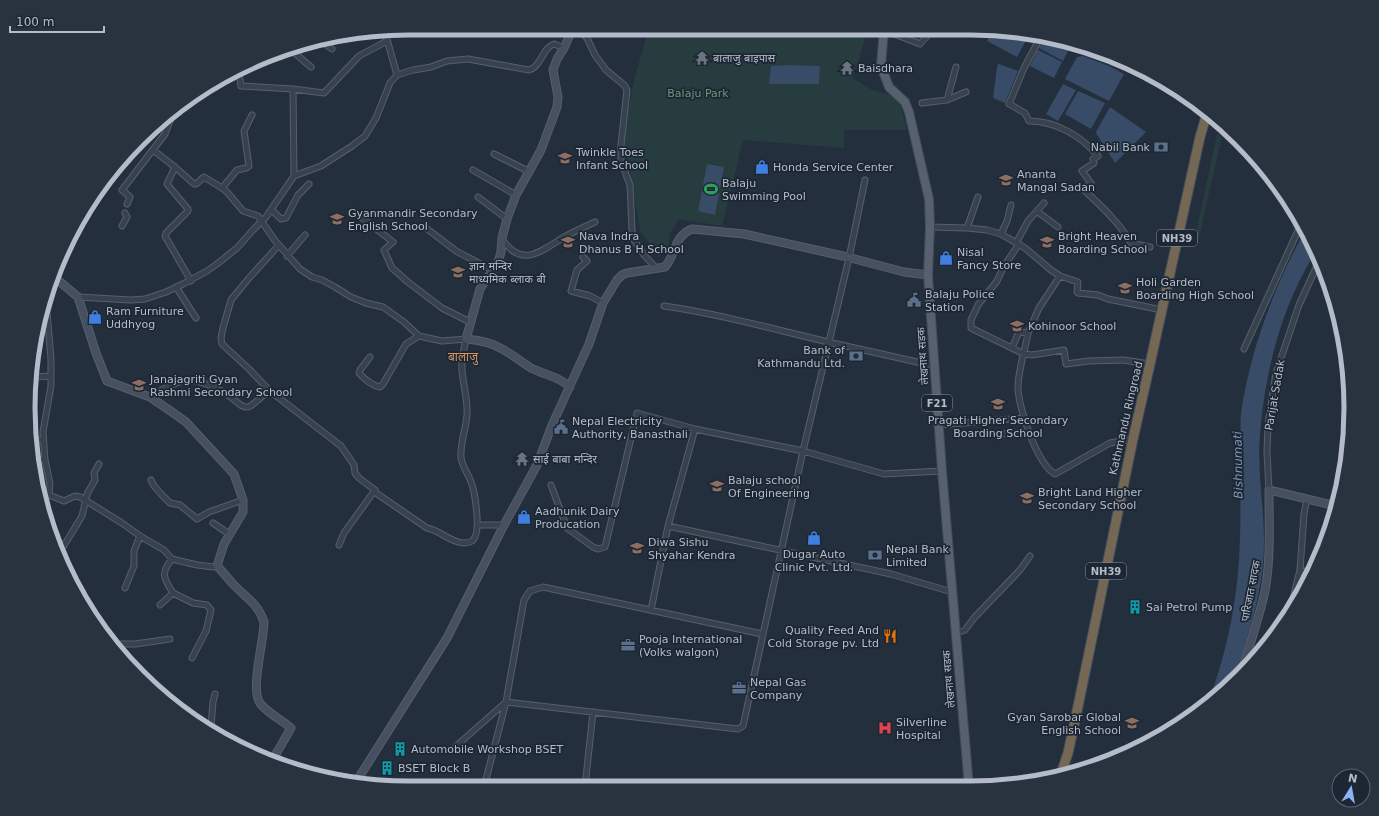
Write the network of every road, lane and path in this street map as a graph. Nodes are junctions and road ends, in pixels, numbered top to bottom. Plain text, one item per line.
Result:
1 (571, 35) edge
2 (583, 35) edge
3 (884, 35) edge
4 (898, 35) edge
5 (928, 35) edge
6 (386, 36) edge
7 (387, 41) junction
8 (1038, 41) edge
9 (325, 44) edge
10 (564, 48) junction
11 (332, 49) dead end
12 (295, 53) edge
13 (956, 66) dead end
14 (311, 67) dead end
15 (239, 75) edge
16 (397, 75) junction
17 (293, 89) junction
18 (966, 92) dead end
19 (947, 100) junction
20 (922, 103) dead end
21 (252, 115) dead end
22 (1206, 118) edge
23 (170, 122) edge
24 (153, 150) junction
25 (494, 154) dead end
26 (175, 167) junction
27 (473, 170) dead end
28 (530, 172) junction
29 (294, 176) junction
30 (865, 180) dead end
31 (309, 184) dead end
32 (222, 188) junction
33 (516, 195) junction
34 (478, 197) dead end
35 (978, 197) dead end
36 (1044, 203) dead end
37 (128, 204) dead end
38 (1011, 204) dead end
39 (272, 210) junction
40 (1038, 212) junction
41 (125, 213) dead end
42 (362, 217) dead end
43 (507, 219) junction
44 (262, 221) junction
45 (595, 222) dead end
46 (122, 226) dead end
47 (930, 227) junction
48 (1058, 227) dead end
49 (426, 228) dead end
50 (967, 228) junction
51 (1298, 230) edge
52 (1001, 234) junction
53 (306, 235) dead end
54 (502, 238) junction
55 (1017, 244) junction
56 (279, 245) junction
57 (1150, 247) dead end
58 (287, 256) junction
59 (583, 257) dead end
60 (849, 258) junction
61 (1317, 267) edge
62 (656, 268) junction
63 (492, 270) junction
64 (928, 275) junction
65 (1060, 276) junction
66 (58, 281) edge
67 (191, 281) junction
68 (176, 287) junction
69 (78, 297) junction
70 (602, 303) junction
71 (664, 306) dead end
72 (1162, 310) junction
73 (47, 314) edge
74 (196, 318) dead end
75 (470, 322) junction
76 (1028, 333) junction
77 (419, 336) junction
78 (466, 339) junction
79 (828, 342) junction
80 (1012, 348) junction
81 (1244, 349) dead end
82 (1024, 354) junction
83 (370, 357) dead end
84 (1150, 364) junction
85 (935, 366) junction
86 (51, 376) junction
87 (37, 377) edge
88 (570, 387) junction
89 (270, 391) junction
90 (150, 397) junction
91 (1024, 418) junction
92 (939, 425) junction
93 (695, 429) junction
94 (1028, 432) junction
95 (1001, 434) dead end
96 (37, 439) edge
97 (1133, 439) junction
98 (44, 441) junction
99 (803, 451) junction
100 (38, 459) edge
101 (45, 460) junction
102 (99, 464) dead end
103 (942, 471) junction
104 (151, 480) dead end
105 (552, 485) dead end
106 (375, 490) junction
107 (1269, 490) junction
108 (49, 495) junction
109 (46, 497) edge
110 (1307, 499) junction
111 (85, 500) junction
112 (243, 500) junction
113 (1331, 505) edge
114 (213, 523) dead end
115 (478, 525) junction
116 (504, 525) junction
117 (668, 526) junction
118 (229, 534) junction
119 (140, 536) junction
120 (339, 545) dead end
121 (62, 549) edge
122 (782, 550) junction
123 (1030, 556) dead end
124 (172, 559) junction
125 (217, 566) junction
126 (1300, 570) junction
127 (1307, 572) edge
128 (125, 588) dead end
129 (952, 592) junction
130 (173, 593) junction
131 (1294, 594) edge
132 (160, 605) dead end
133 (650, 610) junction
134 (956, 633) junction
135 (762, 634) junction
136 (170, 639) dead end
137 (120, 644) edge
138 (192, 658) dead end
139 (1245, 661) edge
140 (215, 694) dead end
141 (506, 702) junction
142 (593, 712) junction
143 (211, 725) edge
144 (456, 747) dead end
145 (275, 756) edge
146 (1062, 769) edge
147 (359, 778) edge
148 (486, 781) edge
149 (586, 781) edge
150 (968, 781) edge

1 - 10 street
2 - 62 street
3 - 47 main road, लेखनाथ सडक / F21
4 - 5 street
6 - 7 street
7 - 16 street
7 - 17 street
8 - 57 street
9 - 11 street
10 - 16 street
10 - 28 street
12 - 14 street
13 - 19 street
15 - 17 street
16 - 29 street
17 - 29 street
18 - 19 street
19 - 20 street
21 - 32 street
22 - 72 highway, Kathmandu Ringroad / NH39
23 - 24 street
24 - 26 street
24 - 37 street
25 - 28 street
26 - 32 street
26 - 67 street
27 - 33 street
28 - 33 street
29 - 39 street
30 - 60 street
31 - 39 street
32 - 44 street
33 - 43 street
34 - 43 street
35 - 50 street
36 - 40 street
38 - 52 street
39 - 44 street
40 - 48 street
40 - 55 street
41 - 46 street
42 - 75 street
43 - 54 street
44 - 56 street
44 - 67 street
45 - 54 street
47 - 50 street
47 - 64 main road, लेखनाथ सडक / F21
49 - 63 street
50 - 52 street
51 - 81 street
52 - 55 street
53 - 58 street
54 - 63 street
55 - 65 street
55 - 80 street
56 - 58 street
56 - 89 street
58 - 77 street
59 - 70 street
60 - 62 street
60 - 64 street
60 - 79 street
61 - 107 street, Parijat Sadak
62 - 70 street
63 - 75 street
64 - 85 main road, लेखनाथ सडक / F21
65 - 72 street
65 - 76 street
66 - 69 street
67 - 68 street
68 - 69 street
68 - 74 street
69 - 90 street
70 - 88 street
71 - 79 street
72 - 84 highway, Kathmandu Ringroad / NH39
73 - 86 street
75 - 78 street
76 - 80 street
76 - 82 street
77 - 78 street
77 - 83 street
78 - 88 street
78 - 115 street
79 - 85 street
79 - 99 street
80 - 82 street
82 - 84 street
82 - 91 street
84 - 97 highway, Kathmandu Ringroad / NH39
85 - 92 main road, लेखनाथ सडक / F21
86 - 87 street
86 - 98 street
88 - 116 street
89 - 90 street
89 - 106 street
90 - 112 street
91 - 92 street
91 - 94 street
92 - 103 main road, लेखनाथ सडक / F21
93 - 99 street
93 - 105 street
93 - 117 street
94 - 95 street
94 - 97 street
96 - 98 street
97 - 146 highway, Kathmandu Ringroad / NH39
98 - 101 street
99 - 103 street
99 - 122 street
100 - 101 street
101 - 108 street
102 - 111 street
103 - 129 main road, लेखनाथ सडक / F21
104 - 112 street
106 - 115 street
106 - 120 street
107 - 110 street
107 - 139 street, पारिजात सादक
108 - 109 street
108 - 111 street
110 - 113 street
110 - 126 street
111 - 119 street
111 - 121 street
112 - 118 street
114 - 118 street
115 - 116 street
116 - 147 street
117 - 122 street
117 - 133 street
118 - 125 street
119 - 124 street
119 - 128 street
122 - 129 street
122 - 135 street
123 - 134 street
124 - 125 street
124 - 130 street
125 - 145 street
126 - 127 street
126 - 131 street
129 - 134 main road, लेखनाथ सडक / F21
130 - 132 street
130 - 138 street
133 - 135 street
133 - 141 street
134 - 150 main road, लेखनाथ सडक / F21
135 - 142 street
136 - 137 street
140 - 143 street
141 - 142 street
141 - 144 street
141 - 148 street
142 - 149 street

